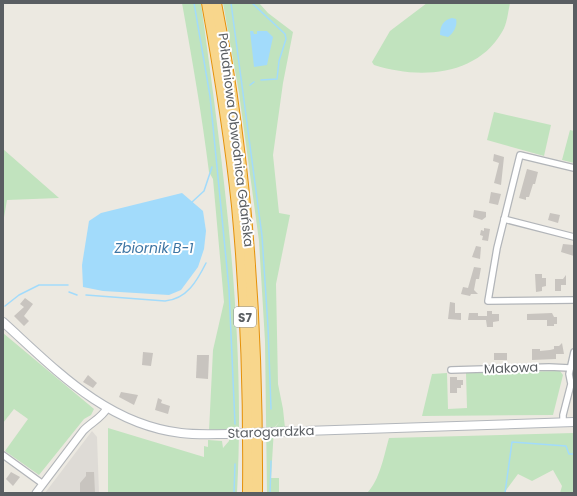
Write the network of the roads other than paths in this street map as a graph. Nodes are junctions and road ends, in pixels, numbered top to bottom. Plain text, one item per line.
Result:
1 (207, 3) edge
2 (216, 3) edge
3 (574, 168) edge
4 (504, 219) junction
5 (574, 237) edge
6 (574, 300) edge
7 (3, 322) edge
8 (574, 352) edge
9 (570, 368) junction
10 (451, 370) dead end
11 (107, 408) junction
12 (563, 422) junction
13 (574, 422) edge
14 (3, 455) edge
15 (43, 484) junction
16 (36, 493) edge
17 (248, 493) edge
18 (257, 493) edge

1 - 17 highway, Południowa Obwodnica Gdańska / S7
2 - 18 highway, Południowa Obwodnica Gdańska / S7
3 - 4 street
4 - 5 street
4 - 6 street
7 - 11 main road, Starogardzka
8 - 9 street
9 - 10 street, Makowa
9 - 12 street
11 - 12 main road, Starogardzka, bridge
11 - 15 street
12 - 13 main road, Starogardzka
14 - 15 street
15 - 16 street

